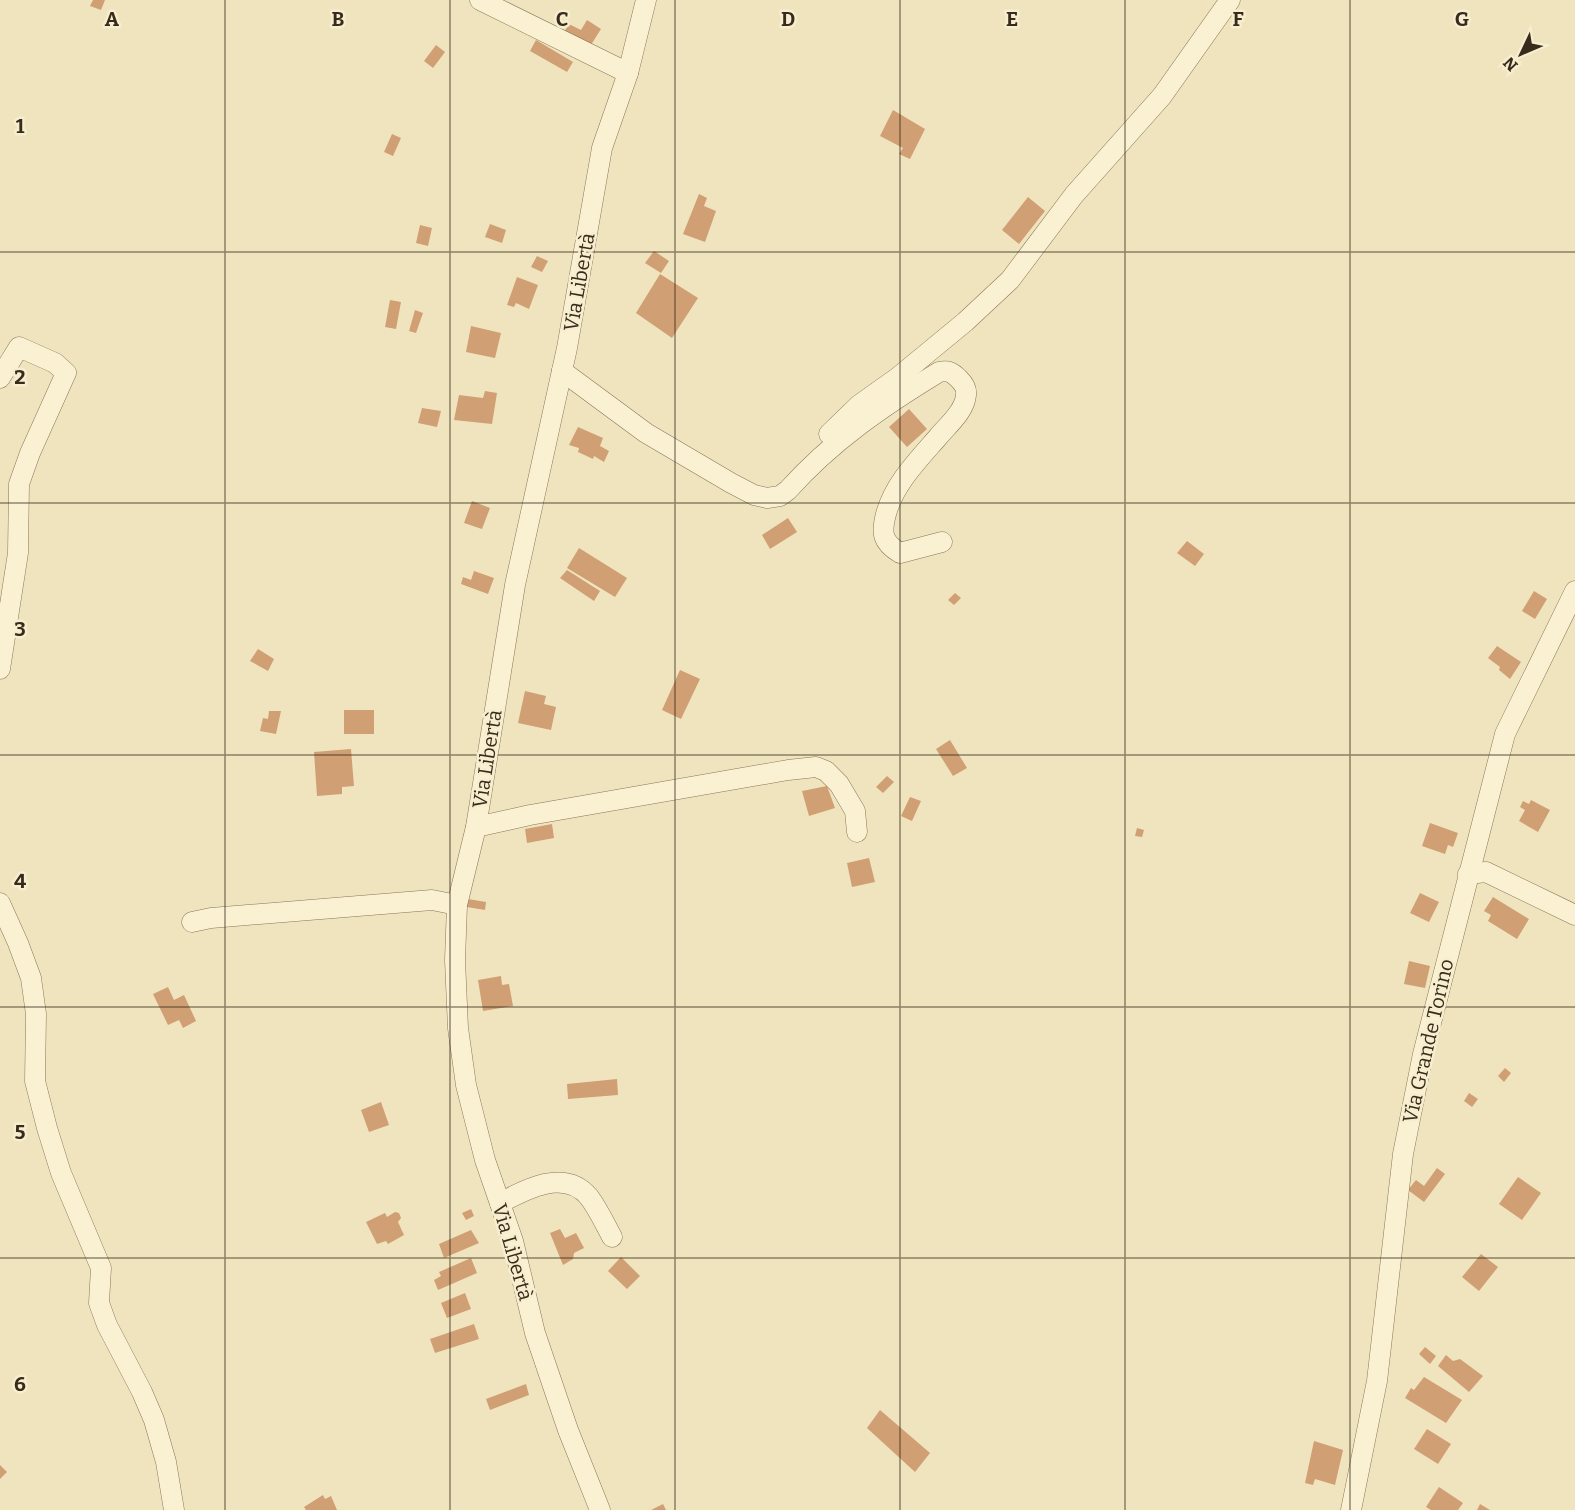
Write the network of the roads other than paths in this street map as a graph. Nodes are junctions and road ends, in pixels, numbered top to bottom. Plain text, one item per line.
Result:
1 (480, 0) edge
2 (646, 0) edge
3 (1230, 0) edge
4 (628, 73) junction
5 (562, 371) junction
6 (0, 378) edge
7 (773, 498) junction
8 (942, 542) dead end
9 (1575, 591) edge
10 (0, 669) edge
11 (476, 827) junction
12 (856, 832) dead end
13 (1468, 874) junction
14 (0, 903) edge
15 (457, 905) junction
16 (1575, 915) edge
17 (192, 922) dead end
18 (500, 1203) junction
19 (612, 1237) dead end
20 (174, 1510) edge
21 (600, 1510) edge
22 (1351, 1510) edge

1 - 4 street
2 - 4 street, Via Libertà
3 - 7 street
4 - 5 street, Via Libertà
5 - 7 street
5 - 11 street, Via Libertà
6 - 10 street
7 - 8 street
9 - 13 street, Via Grande Torino
11 - 12 street
11 - 15 street, Via Libertà
13 - 16 street
13 - 22 street, Via Grande Torino
14 - 20 street
15 - 17 street
15 - 18 street, Via Libertà
18 - 19 street
18 - 21 street, Via Libertà

